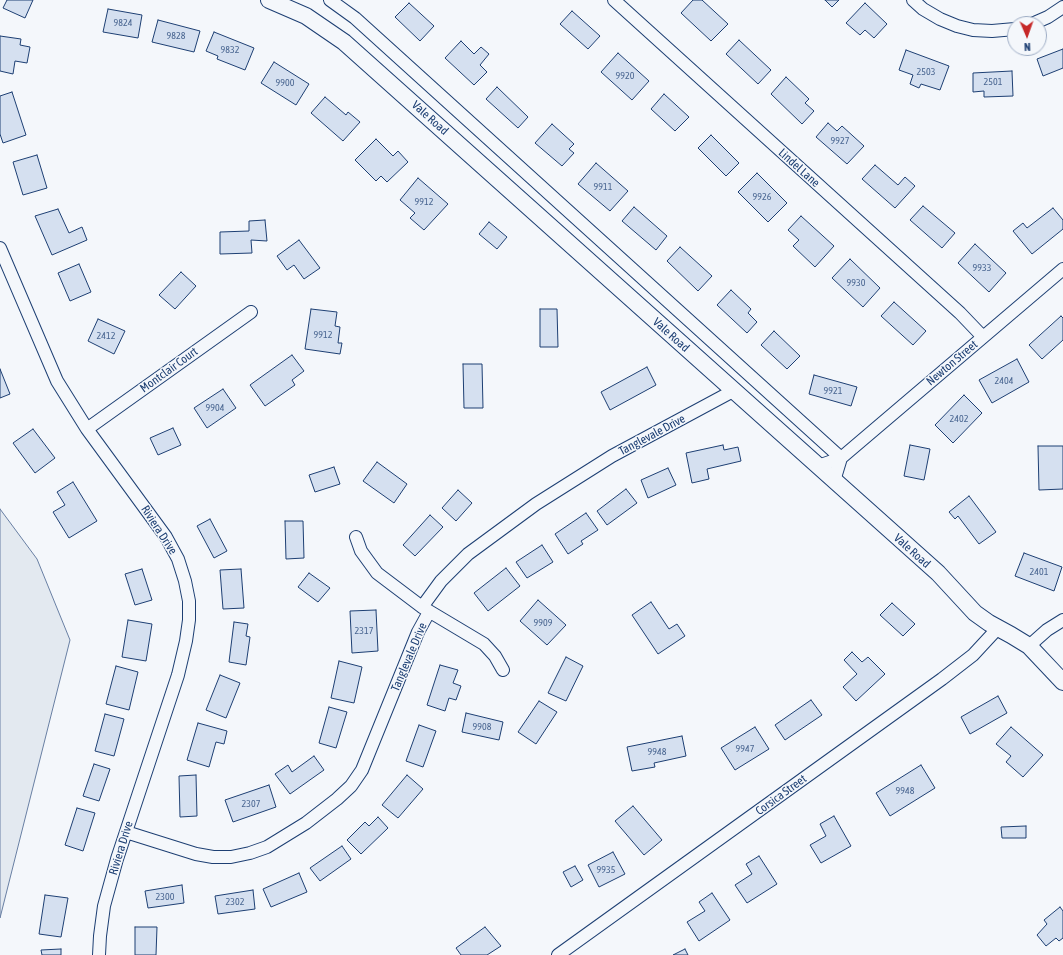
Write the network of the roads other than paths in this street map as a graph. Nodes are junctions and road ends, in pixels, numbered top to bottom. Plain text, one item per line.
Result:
1 (269, 0) edge
2 (330, 0) edge
3 (614, 0) edge
4 (913, 0) edge
5 (287, 3) edge
6 (1063, 7) edge
7 (1047, 17) edge
8 (1007, 30) edge
9 (0, 248) edge
10 (1063, 270) edge
11 (251, 312) dead end
12 (982, 337) junction
13 (733, 391) junction
14 (87, 430) junction
15 (841, 458) junction
16 (818, 466) junction
17 (834, 481) junction
18 (356, 537) dead end
19 (426, 609) junction
20 (1063, 620) edge
21 (998, 628) junction
22 (1029, 646) junction
23 (503, 670) dead end
24 (1063, 682) edge
25 (126, 832) junction
26 (99, 955) edge
27 (558, 955) edge

1 - 5 main road, Vale Road
2 - 15 street
3 - 12 street, Lindel Lane
4 - 8 street
5 - 13 main road, Vale Road
6 - 7 street
9 - 14 street, Riviera Drive
10 - 12 street, Newton Street
11 - 14 street, Montclair Court
12 - 15 street, Newton Street
13 - 16 main road, Vale Road
13 - 19 street, Tanglevale Drive
14 - 25 street, Riviera Drive
15 - 16 street, Newton Street
15 - 17 street
16 - 17 main road, Vale Road
17 - 21 main road, Vale Road
18 - 19 street
19 - 23 street
19 - 25 street, Tanglevale Drive
20 - 22 street
21 - 22 main road, Vale Road
21 - 27 street, Corsica Street
22 - 24 main road, Vale Road
25 - 26 street, Riviera Drive

